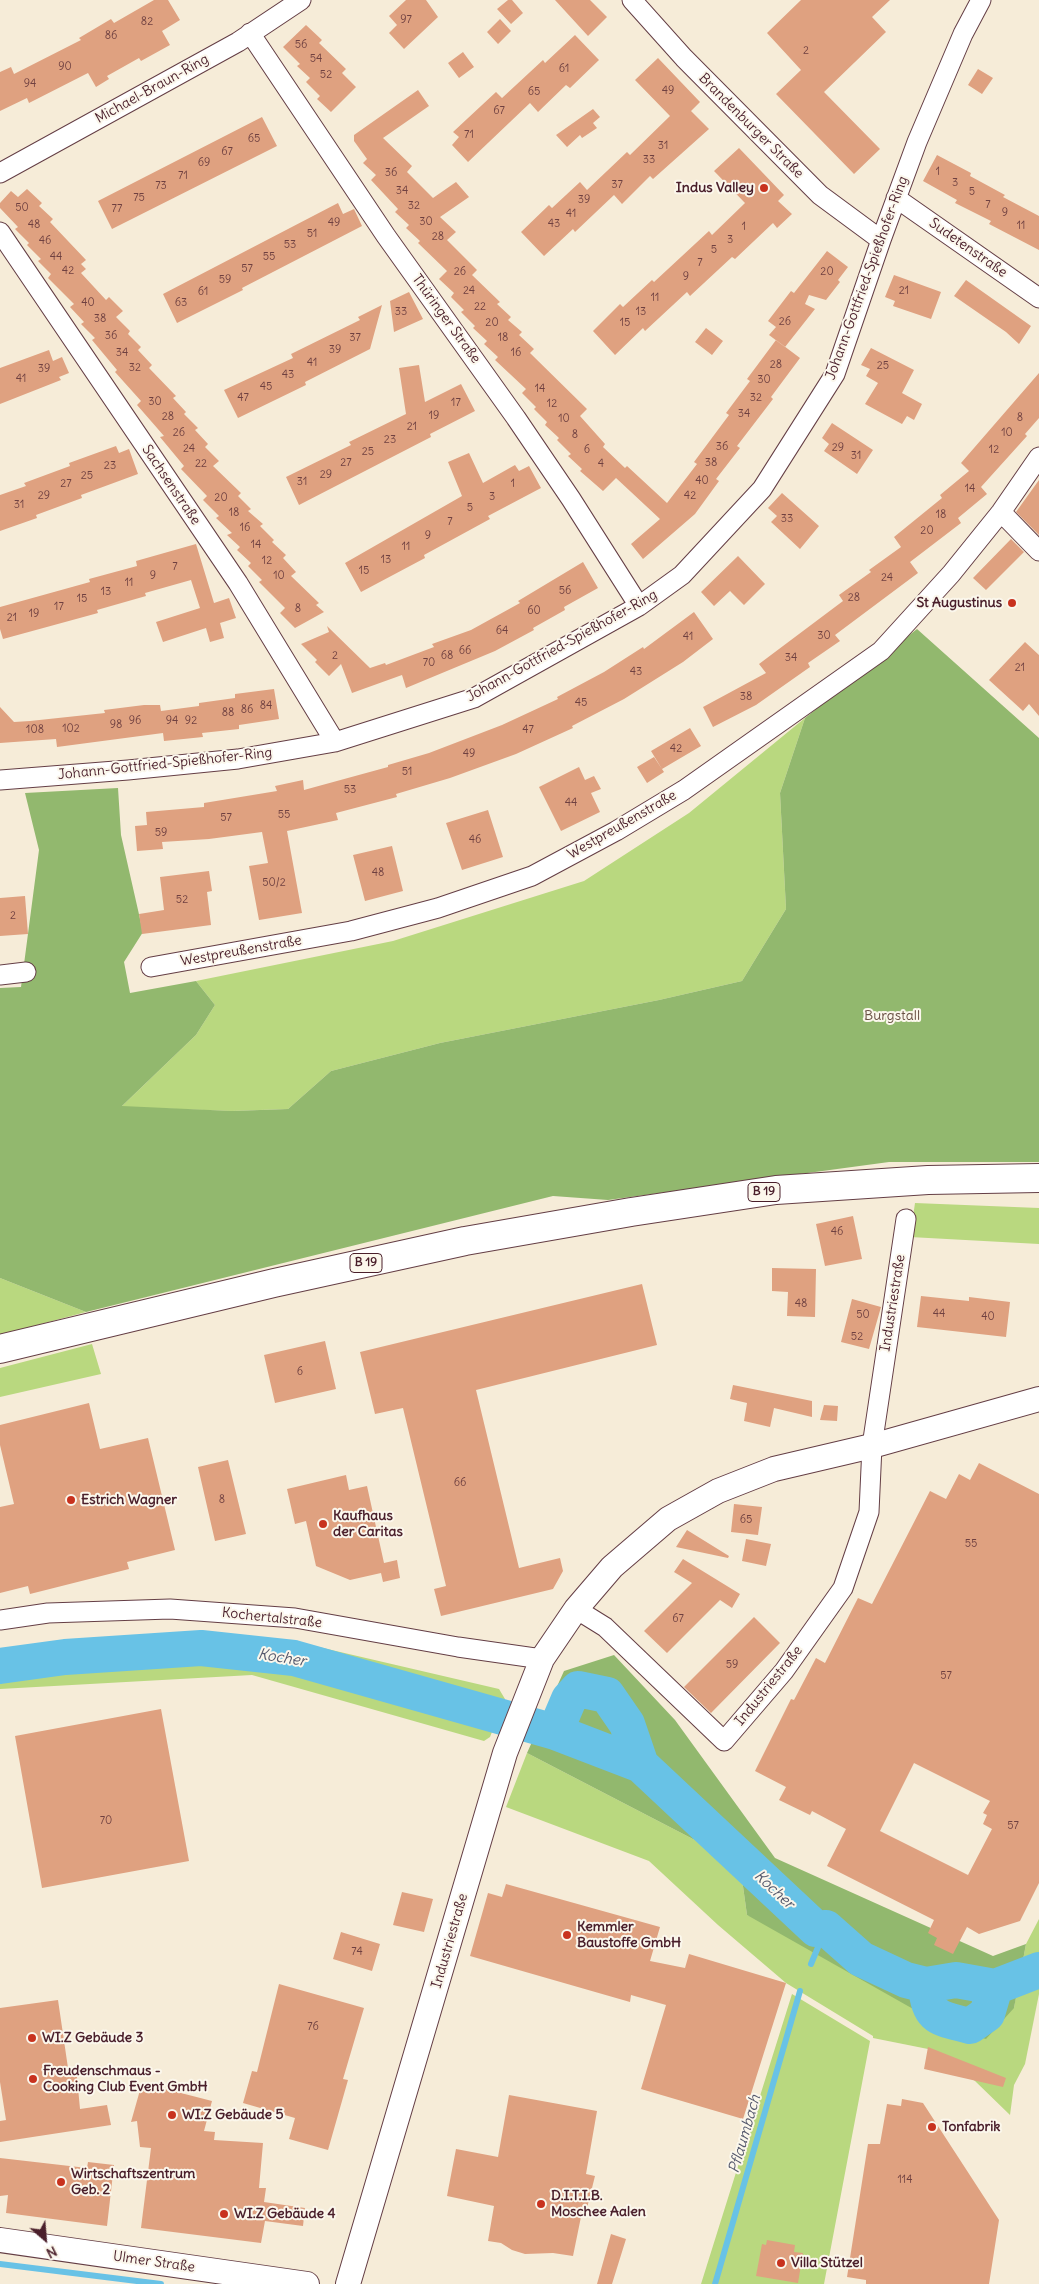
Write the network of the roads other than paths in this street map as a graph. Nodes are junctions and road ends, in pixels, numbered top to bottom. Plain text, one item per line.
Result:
1 (301, 0) edge
2 (632, 0) edge
3 (981, 0) edge
4 (250, 33) junction
5 (0, 173) edge
6 (896, 198) junction
7 (0, 232) edge
8 (881, 240) junction
9 (1039, 298) edge
10 (1039, 458) edge
11 (1001, 512) junction
12 (1039, 551) edge
13 (639, 606) junction
14 (335, 742) junction
15 (0, 780) edge
16 (152, 967) dead end
17 (26, 972) dead end
18 (0, 975) edge
19 (998, 1178) junction
20 (1039, 1178) edge
21 (1039, 1192) edge
22 (906, 1219) dead end
23 (0, 1349) edge
24 (1039, 1399) edge
25 (872, 1446) junction
26 (576, 1609) junction
27 (0, 1620) edge
28 (542, 1659) junction
29 (0, 2240) edge
30 (307, 2284) edge
31 (348, 2284) edge

1 - 4 street, Michael-Braun-Ring
2 - 8 street, Brandenburger Straße
3 - 6 street, Johann-Gottfried-Spießhofer-Ring
4 - 5 street, Michael-Braun-Ring
4 - 13 street, Thüringer Straße
6 - 8 street, Johann-Gottfried-Spießhofer-Ring
6 - 9 street, Sudetenstraße
7 - 14 street, Sachsenstraße
8 - 13 street, Johann-Gottfried-Spießhofer-Ring
10 - 11 street, Westpreußenstraße
11 - 12 street
11 - 16 street, Westpreußenstraße
13 - 14 street, Johann-Gottfried-Spießhofer-Ring
14 - 15 street, Johann-Gottfried-Spießhofer-Ring
17 - 18 street
19 - 20 highway, B 19
19 - 21 highway
19 - 23 highway, B 19
22 - 25 street, Industriestraße
24 - 25 street, Industriestraße
25 - 26 street, Industriestraße
25 - 26 street, Industriestraße
26 - 28 street, Industriestraße
27 - 28 street, Kochertalstraße
28 - 31 street, Industriestraße
29 - 30 street, Ulmer Straße

